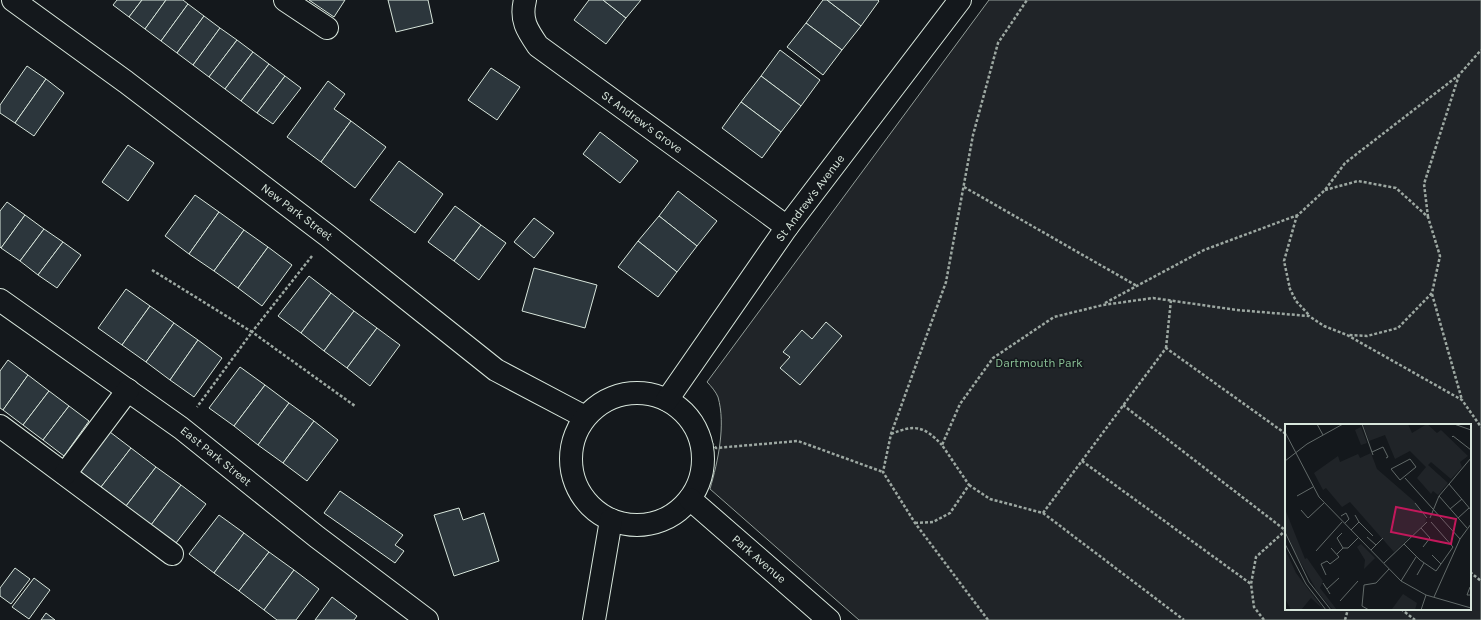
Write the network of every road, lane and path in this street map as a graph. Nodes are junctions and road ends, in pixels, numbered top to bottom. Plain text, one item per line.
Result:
1 (12, 0) edge
2 (285, 0) edge
3 (524, 0) edge
4 (1027, 0) edge
5 (952, 3) edge
6 (327, 28) dead end
7 (1481, 50) edge
8 (1459, 75) junction
9 (964, 188) junction
10 (1325, 190) junction
11 (1298, 214) junction
12 (1428, 217) junction
13 (787, 227) junction
14 (328, 236) junction
15 (152, 270) dead end
16 (1138, 286) junction
17 (1432, 293) junction
18 (0, 300) edge
19 (1171, 300) junction
20 (1103, 305) junction
21 (1309, 316) junction
22 (252, 332) junction
23 (1347, 335) junction
24 (1166, 348) junction
25 (128, 390) junction
26 (667, 400) junction
27 (1462, 400) junction
28 (1123, 405) junction
29 (355, 406) dead end
30 (585, 417) junction
31 (688, 417) junction
32 (0, 426) edge
33 (1481, 427) edge
34 (181, 428) junction
35 (1285, 433) edge
36 (891, 434) junction
37 (942, 444) junction
38 (1081, 461) junction
39 (883, 472) junction
40 (65, 474) junction
41 (969, 485) junction
42 (690, 499) junction
43 (1043, 513) junction
44 (611, 520) junction
45 (915, 523) junction
46 (1285, 529) edge
47 (1285, 531) edge
48 (172, 554) dead end
49 (1471, 573) edge
50 (1481, 581) edge
51 (1251, 584) junction
52 (1348, 610) edge
53 (1402, 610) edge
54 (427, 620) edge
55 (594, 620) edge
56 (829, 620) edge
57 (988, 620) edge
58 (1184, 620) edge
59 (1264, 620) edge
60 (1345, 620) edge
61 (1415, 620) edge

1 - 14 street, New Park Street
2 - 6 street
3 - 13 street, St Andrew's Grove
4 - 9 path
5 - 13 street, St Andrew's Avenue
7 - 8 path
8 - 10 path
8 - 12 path
9 - 16 path
9 - 36 path
10 - 11 path
10 - 12 path
11 - 16 path
11 - 21 path
12 - 17 path
13 - 26 street, St Andrew's Avenue
14 - 22 path
14 - 30 street, New Park Street
15 - 22 path
16 - 20 path
17 - 23 path
17 - 27 path
18 - 25 street, East Park Street
19 - 20 path
19 - 21 path
19 - 24 path
20 - 37 path
21 - 23 path
22 - 29 path
22 - 34 path
23 - 27 path
24 - 28 path
24 - 35 path
25 - 34 street, East Park Street
25 - 40 street
26 - 30 street
26 - 31 street
27 - 33 path
28 - 38 path
28 - 46 path
30 - 44 street
31 - 39 path
31 - 42 street
32 - 40 street
34 - 54 street, East Park Street
36 - 37 path
36 - 39 path
37 - 41 path
38 - 43 path
38 - 51 path
39 - 45 path
40 - 48 street
41 - 43 path
41 - 45 path
42 - 44 street
42 - 56 street, Park Avenue
43 - 58 path
44 - 55 street
45 - 57 path
47 - 51 path
49 - 50 path
51 - 59 path
52 - 60 path
53 - 61 path

